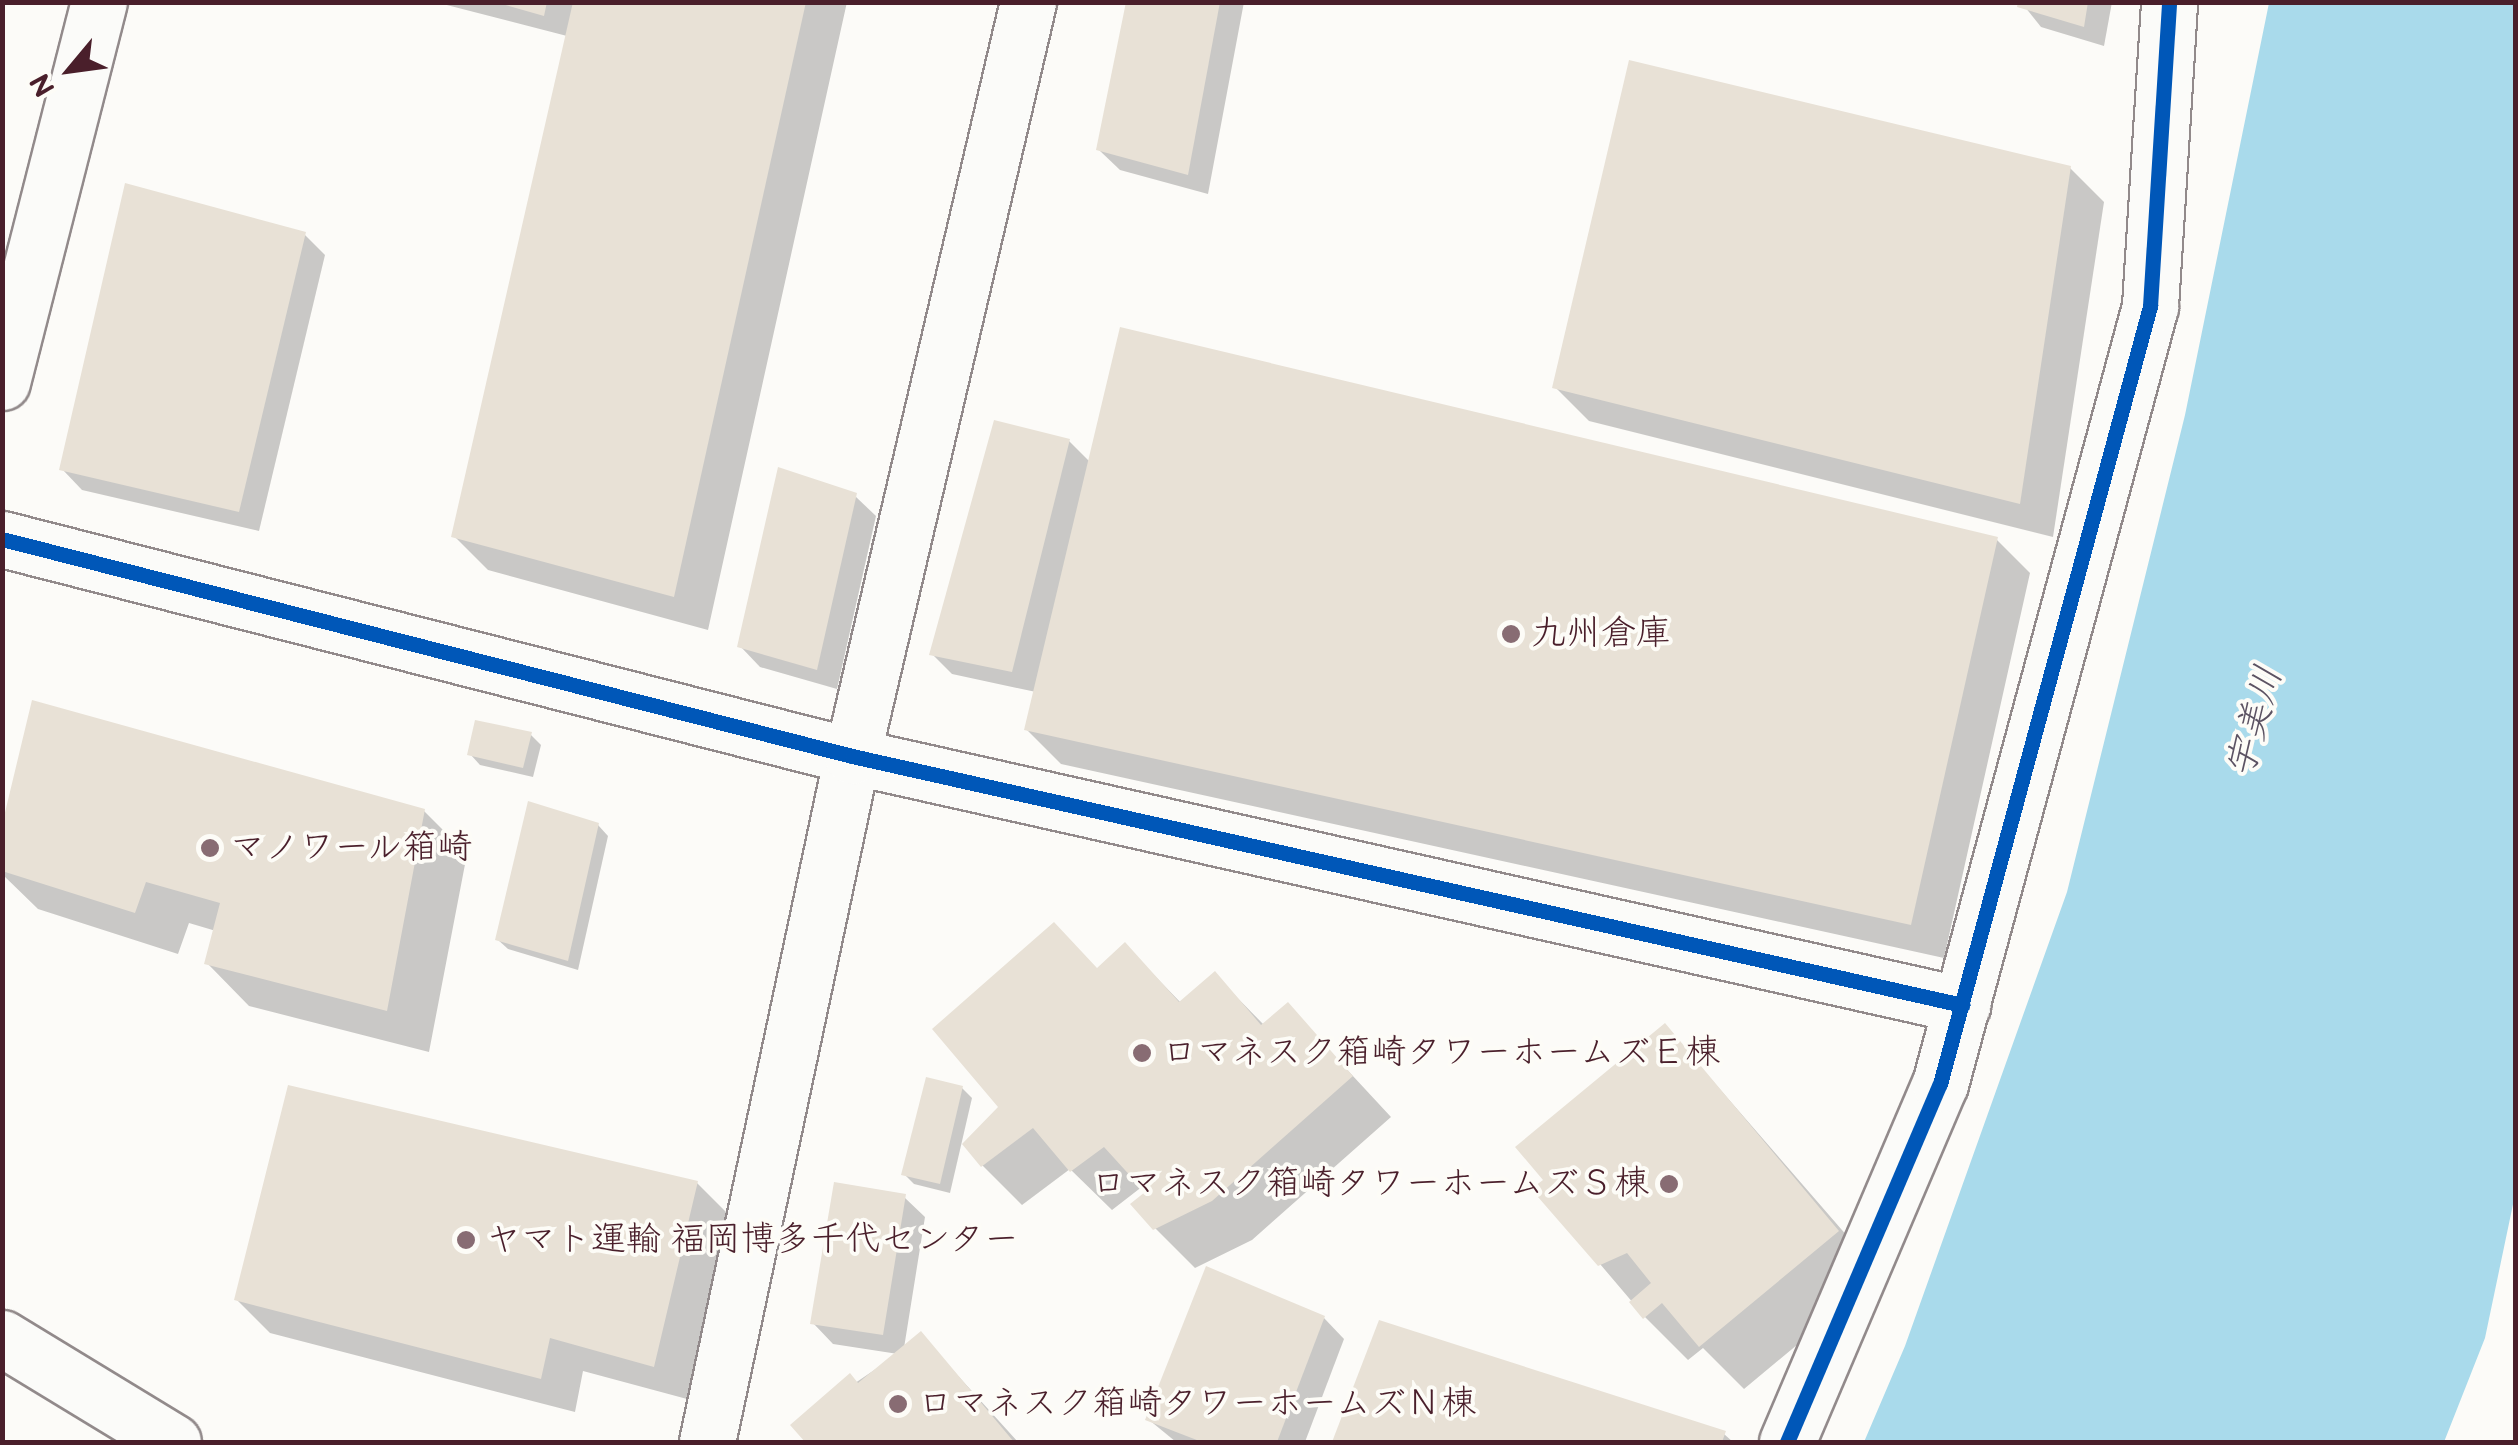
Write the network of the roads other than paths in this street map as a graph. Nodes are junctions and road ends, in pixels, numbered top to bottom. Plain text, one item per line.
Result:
1 (99, 2) edge
2 (1028, 2) edge
3 (2169, 2) edge
4 (2, 382) edge
5 (2, 539) edge
6 (852, 756) junction
7 (1962, 1004) junction
8 (2, 1338) edge
9 (173, 1442) edge
10 (707, 1442) edge
11 (1788, 1442) edge

1 - 4 street
2 - 6 street
3 - 7 street
5 - 6 street
6 - 7 street
6 - 10 street
7 - 11 street
8 - 9 street

